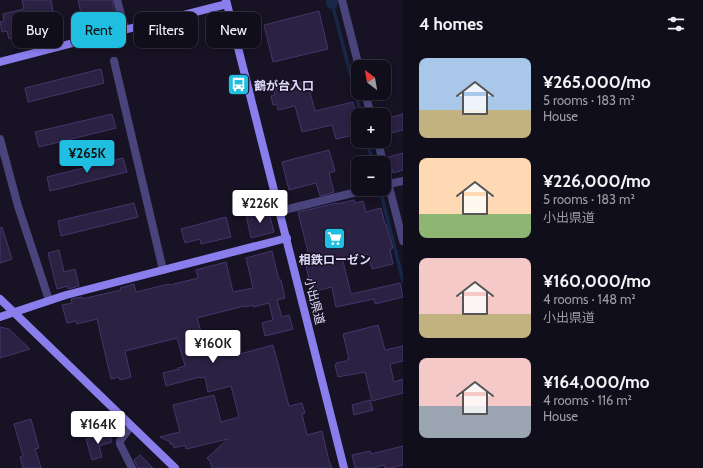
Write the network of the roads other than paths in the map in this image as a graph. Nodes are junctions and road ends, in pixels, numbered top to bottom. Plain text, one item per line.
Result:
1 (118, 0) edge
2 (344, 0) edge
3 (227, 2) edge
4 (121, 12) edge
5 (126, 30) edge
6 (71, 44) edge
7 (357, 60) edge
8 (114, 61) dead end
9 (0, 62) edge
10 (0, 139) edge
11 (403, 180) edge
12 (391, 184) edge
13 (351, 193) edge
14 (389, 196) edge
15 (280, 211) junction
16 (287, 238) junction
17 (403, 241) edge
18 (163, 270) junction
19 (0, 299) edge
20 (49, 300) junction
21 (13, 312) junction
22 (0, 317) edge
23 (131, 426) junction
24 (132, 468) edge
25 (175, 468) edge
26 (344, 468) edge

1 - 4 street
2 - 7 street
3 - 5 street
3 - 15 street, 小出県道
6 - 9 street
8 - 18 street
10 - 20 street
11 - 12 street
13 - 15 street
14 - 17 street
15 - 16 street, 小出県道
16 - 18 street
16 - 26 street, 小出県道
18 - 20 street
19 - 21 street
20 - 21 street
21 - 22 street
21 - 23 street
23 - 24 street
23 - 25 street

